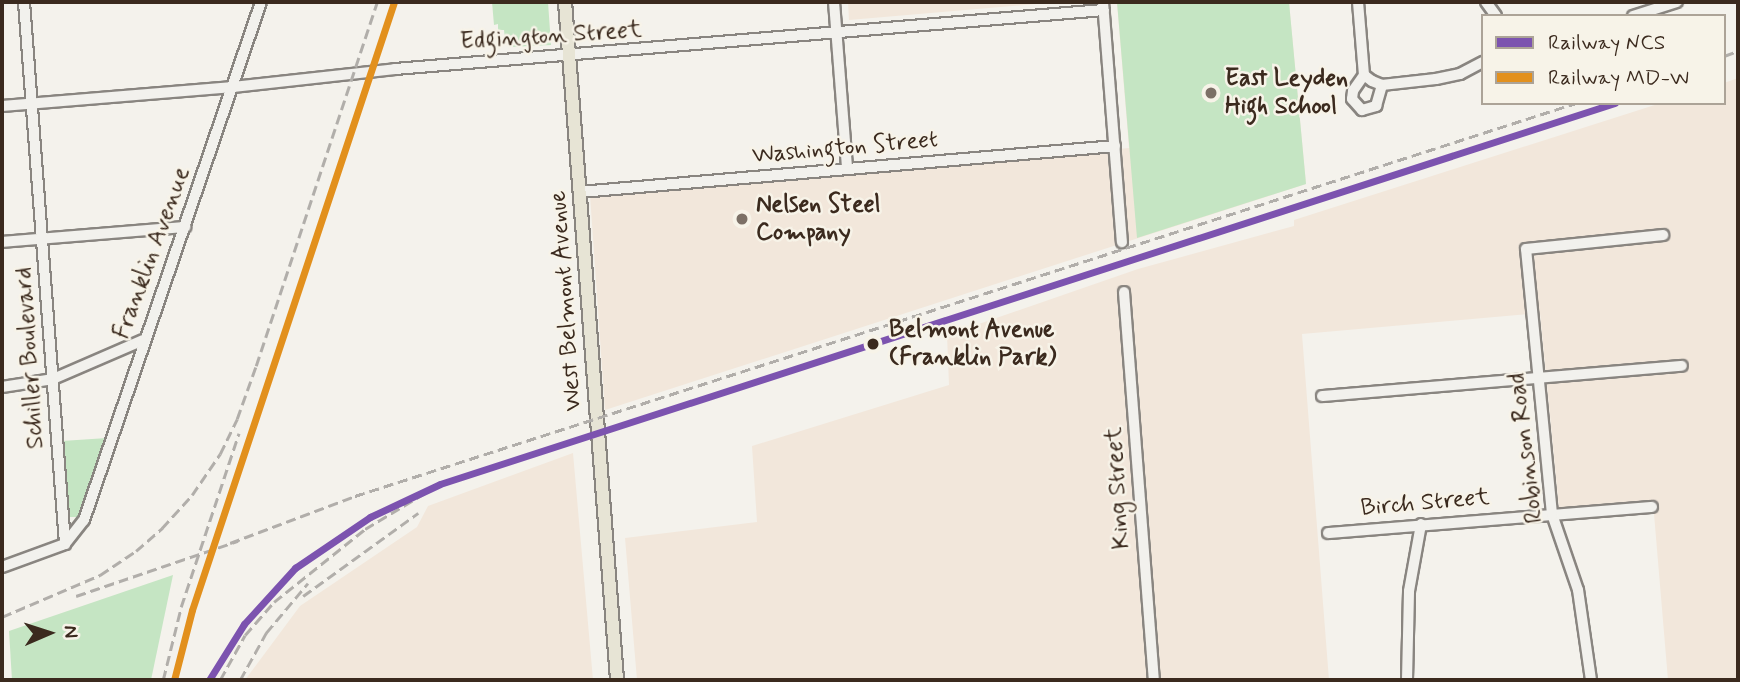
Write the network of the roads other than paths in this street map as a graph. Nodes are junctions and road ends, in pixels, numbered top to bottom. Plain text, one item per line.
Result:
1 (23, 2) edge
2 (261, 2) edge
3 (565, 2) edge
4 (834, 2) edge
5 (1358, 2) edge
6 (1677, 2) edge
7 (1104, 6) edge
8 (1650, 6) edge
9 (836, 33) junction
10 (568, 55) junction
11 (1481, 63) edge
12 (233, 87) junction
13 (31, 103) junction
14 (2, 106) edge
15 (1115, 146) junction
16 (847, 168) junction
17 (580, 192) junction
18 (185, 227) junction
19 (1662, 235) dead end
20 (42, 239) junction
21 (2, 242) edge
22 (1122, 242) dead end
23 (1124, 292) dead end
24 (144, 340) junction
25 (1682, 366) dead end
26 (53, 379) junction
27 (1538, 379) junction
28 (2, 387) edge
29 (1322, 396) dead end
30 (1652, 507) dead end
31 (1552, 514) junction
32 (1421, 524) junction
33 (1328, 533) dead end
34 (65, 544) junction
35 (2, 567) edge
36 (617, 680) edge
37 (1154, 680) edge
38 (1407, 680) edge
39 (1591, 680) edge

1 - 13 street, Schiller Boulevard
2 - 12 street, Franklin Avenue
3 - 10 main road, West Belmont Avenue
4 - 9 street
5 - 11 street
6 - 8 street
7 - 9 street, Edgington Street
7 - 15 street
9 - 10 street, Edgington Street
9 - 16 street
10 - 12 street, Edgington Street
10 - 17 main road, West Belmont Avenue
12 - 13 street, Edgington Street
12 - 18 street, Franklin Avenue
13 - 14 street, Edgington Street
13 - 20 street, Schiller Boulevard
15 - 16 street, Washington Street
15 - 22 street
16 - 17 street, Washington Street
17 - 36 main road, West Belmont Avenue
18 - 20 street
18 - 24 street, Franklin Avenue
19 - 27 street, Robinson Road
20 - 21 street
20 - 26 street, Schiller Boulevard
23 - 37 street, King Street
24 - 26 street
24 - 34 street, Franklin Avenue
25 - 27 street
26 - 28 street
26 - 34 street, Schiller Boulevard
27 - 29 street
27 - 31 street, Robinson Road
30 - 31 street, Birch Street
31 - 32 street, Birch Street
31 - 39 street, Robinson Road
32 - 33 street, Birch Street
32 - 38 street
34 - 35 street

